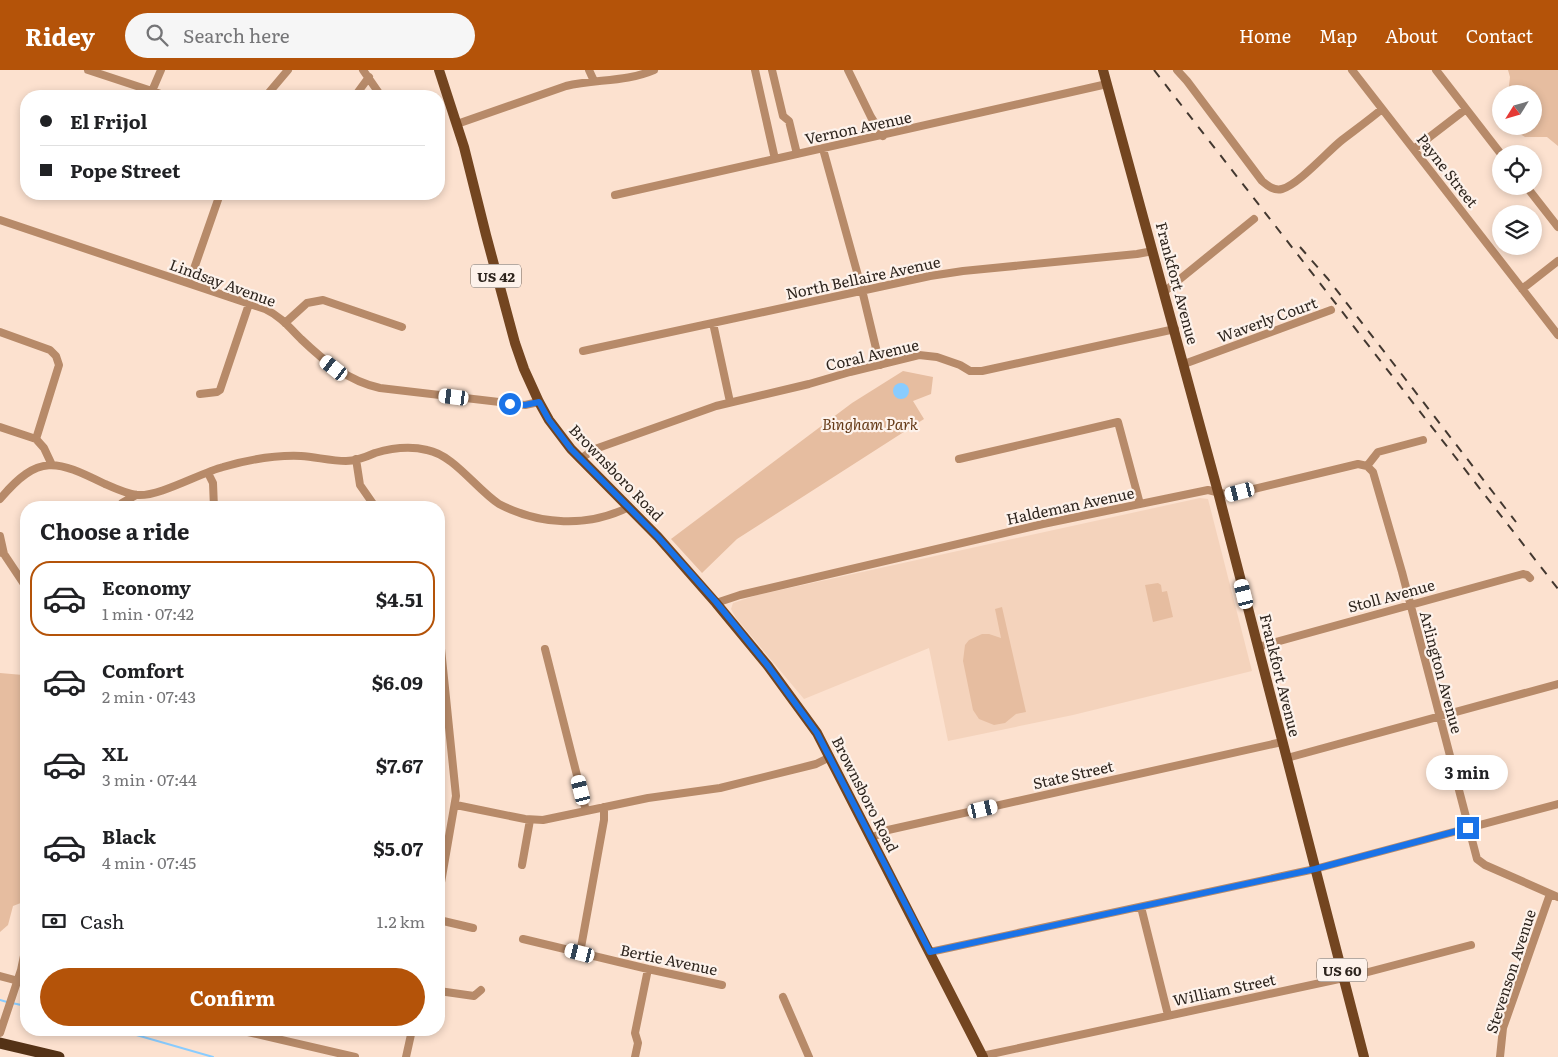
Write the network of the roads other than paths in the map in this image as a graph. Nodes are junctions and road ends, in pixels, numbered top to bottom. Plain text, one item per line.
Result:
1 (88, 70) edge
2 (161, 70) edge
3 (288, 70) edge
4 (363, 70) edge
5 (439, 70) edge
6 (589, 70) edge
7 (654, 70) edge
8 (755, 70) edge
9 (772, 70) edge
10 (848, 70) edge
11 (1103, 70) edge
12 (1177, 70) edge
13 (1352, 70) edge
14 (1436, 70) edge
15 (369, 77) junction
16 (594, 81) junction
17 (1107, 84) junction
18 (149, 90) edge
19 (152, 90) edge
20 (271, 90) edge
21 (359, 90) edge
22 (377, 90) edge
23 (1382, 109) junction
24 (1466, 109) junction
25 (457, 124) junction
26 (884, 136) junction
27 (1494, 145) edge
28 (823, 149) junction
29 (1414, 149) junction
30 (798, 154) junction
31 (775, 159) junction
32 (615, 195) dead end
33 (1533, 195) edge
34 (218, 200) edge
35 (1254, 219) dead end
36 (0, 220) edge
37 (1558, 227) edge
38 (1153, 251) junction
39 (1558, 261) edge
40 (189, 284) junction
41 (1522, 289) junction
42 (862, 290) junction
43 (1164, 292) junction
44 (249, 304) junction
45 (1331, 310) dead end
46 (285, 322) junction
47 (713, 323) junction
48 (402, 327) dead end
49 (1175, 329) junction
50 (0, 332) edge
51 (1558, 335) edge
52 (583, 351) dead end
53 (1184, 364) junction
54 (880, 365) junction
55 (200, 394) dead end
56 (539, 402) junction
57 (730, 402) junction
58 (0, 427) edge
59 (36, 440) junction
60 (1423, 440) dead end
61 (580, 458) junction
62 (356, 459) junction
63 (959, 459) dead end
64 (52, 466) junction
65 (1368, 466) junction
66 (208, 472) junction
67 (1218, 492) junction
68 (136, 495) junction
69 (0, 499) edge
70 (126, 501) edge
71 (214, 501) edge
72 (371, 501) edge
73 (1140, 504) junction
74 (630, 507) junction
75 (0, 536) edge
76 (2, 553) edge
77 (20, 578) edge
78 (1530, 578) dead end
79 (716, 602) junction
80 (1410, 604) junction
81 (1258, 647) junction
82 (545, 648) dead end
83 (1558, 684) edge
84 (445, 689) edge
85 (1439, 716) junction
86 (1282, 742) junction
87 (830, 757) junction
88 (1287, 758) junction
89 (1558, 804) edge
90 (456, 805) junction
91 (604, 808) junction
92 (586, 811) junction
93 (530, 820) junction
94 (1468, 828) junction
95 (871, 838) junction
96 (445, 863) edge
97 (522, 865) dead end
98 (1315, 869) junction
99 (1554, 896) edge
100 (1141, 907) junction
101 (445, 921) edge
102 (473, 928) dead end
103 (523, 939) dead end
104 (1471, 945) dead end
105 (930, 952) junction
106 (580, 953) junction
107 (648, 969) junction
108 (20, 970) edge
109 (0, 976) edge
110 (1344, 978) junction
111 (17, 982) junction
112 (20, 982) edge
113 (722, 985) dead end
114 (481, 990) dead end
115 (445, 992) edge
116 (784, 997) dead end
117 (1168, 1015) junction
118 (0, 1033) edge
119 (265, 1036) edge
120 (411, 1036) edge
121 (0, 1043) edge
122 (983, 1056) edge
123 (59, 1057) edge
124 (355, 1057) edge
125 (406, 1057) edge
126 (635, 1057) edge
127 (809, 1057) edge
128 (1364, 1057) edge
129 (1500, 1057) edge

1 - 18 street
2 - 19 street
3 - 20 street
4 - 15 street
5 - 25 main road, Brownsboro Road / US 42
6 - 16 street
7 - 16 street
8 - 31 street
9 - 30 street
10 - 26 street
11 - 17 main road, Frankfort Avenue / US 60
12 - 23 street
13 - 23 street, Payne Street
14 - 24 street
15 - 21 street
15 - 22 street
16 - 25 street
17 - 26 street, Vernon Avenue
17 - 38 main road, Frankfort Avenue / US 60
23 - 29 street, Payne Street
24 - 27 street
24 - 29 street
25 - 56 main road, Brownsboro Road / US 42
26 - 28 street, Vernon Avenue
28 - 30 street, Vernon Avenue
28 - 42 street
29 - 41 street, Payne Street
30 - 31 street, Vernon Avenue
31 - 32 street, Vernon Avenue
33 - 37 street
34 - 40 street
35 - 43 street
36 - 40 street, Lindsay Avenue
38 - 42 street, North Bellaire Avenue
38 - 43 main road, Frankfort Avenue / US 60
39 - 41 street
40 - 44 street, Lindsay Avenue
41 - 51 street, Payne Street
42 - 47 street, North Bellaire Avenue
42 - 54 street
43 - 49 main road, Frankfort Avenue / US 60
44 - 46 street, Lindsay Avenue
44 - 55 street
45 - 53 street, Waverly Court
46 - 48 street
46 - 56 street, Lindsay Avenue
47 - 52 street, North Bellaire Avenue
47 - 57 street
49 - 53 main road, Frankfort Avenue / US 60
49 - 54 street, Coral Avenue
50 - 59 street
53 - 67 main road, Frankfort Avenue / US 60
54 - 57 street, Coral Avenue
56 - 61 main road, Brownsboro Road / US 42
57 - 61 street, Coral Avenue
58 - 59 street
59 - 64 street
60 - 65 street
61 - 74 main road, Brownsboro Road / US 42
62 - 66 street
62 - 72 street
62 - 74 street
63 - 73 street
64 - 68 street
64 - 69 street
65 - 67 street, Haldeman Avenue
65 - 80 street, Arlington Avenue
66 - 68 street
66 - 71 street
67 - 73 street, Haldeman Avenue
67 - 81 main road, Frankfort Avenue / US 60
68 - 70 street
73 - 79 street, Haldeman Avenue
74 - 79 main road, Brownsboro Road / US 42
75 - 76 street
76 - 77 street
78 - 80 street, Stoll Avenue
79 - 87 main road, Brownsboro Road / US 42
80 - 81 street, Stoll Avenue
80 - 85 street, Arlington Avenue
81 - 86 main road, Frankfort Avenue / US 60
82 - 92 street
83 - 85 street
84 - 90 street
85 - 88 street
85 - 94 street, Arlington Avenue
86 - 88 main road, Frankfort Avenue / US 60
86 - 95 street, State Street
87 - 91 street
87 - 95 main road, Brownsboro Road / US 42
88 - 98 main road, Frankfort Avenue / US 60
89 - 94 street
90 - 93 street
90 - 96 street
91 - 92 street
91 - 106 street
92 - 93 street
93 - 97 street
94 - 98 street
94 - 99 street, Arlington Avenue
95 - 105 main road, Brownsboro Road / US 42
98 - 100 street
98 - 110 main road, Frankfort Avenue / US 60
99 - 129 street, Stevenson Avenue
100 - 105 street
100 - 117 street
101 - 102 street
103 - 106 street, Bertie Avenue
104 - 110 street, William Street
105 - 122 main road, Brownsboro Road / US 42
106 - 107 street, Bertie Avenue
107 - 113 street, Bertie Avenue
107 - 126 street
108 - 111 street
109 - 111 street
110 - 117 street, William Street
110 - 128 main road, Frankfort Avenue / US 60
111 - 112 street
111 - 118 street
114 - 115 street
116 - 127 street
117 - 122 street, William Street
119 - 124 street
120 - 125 street
121 - 123 highway

